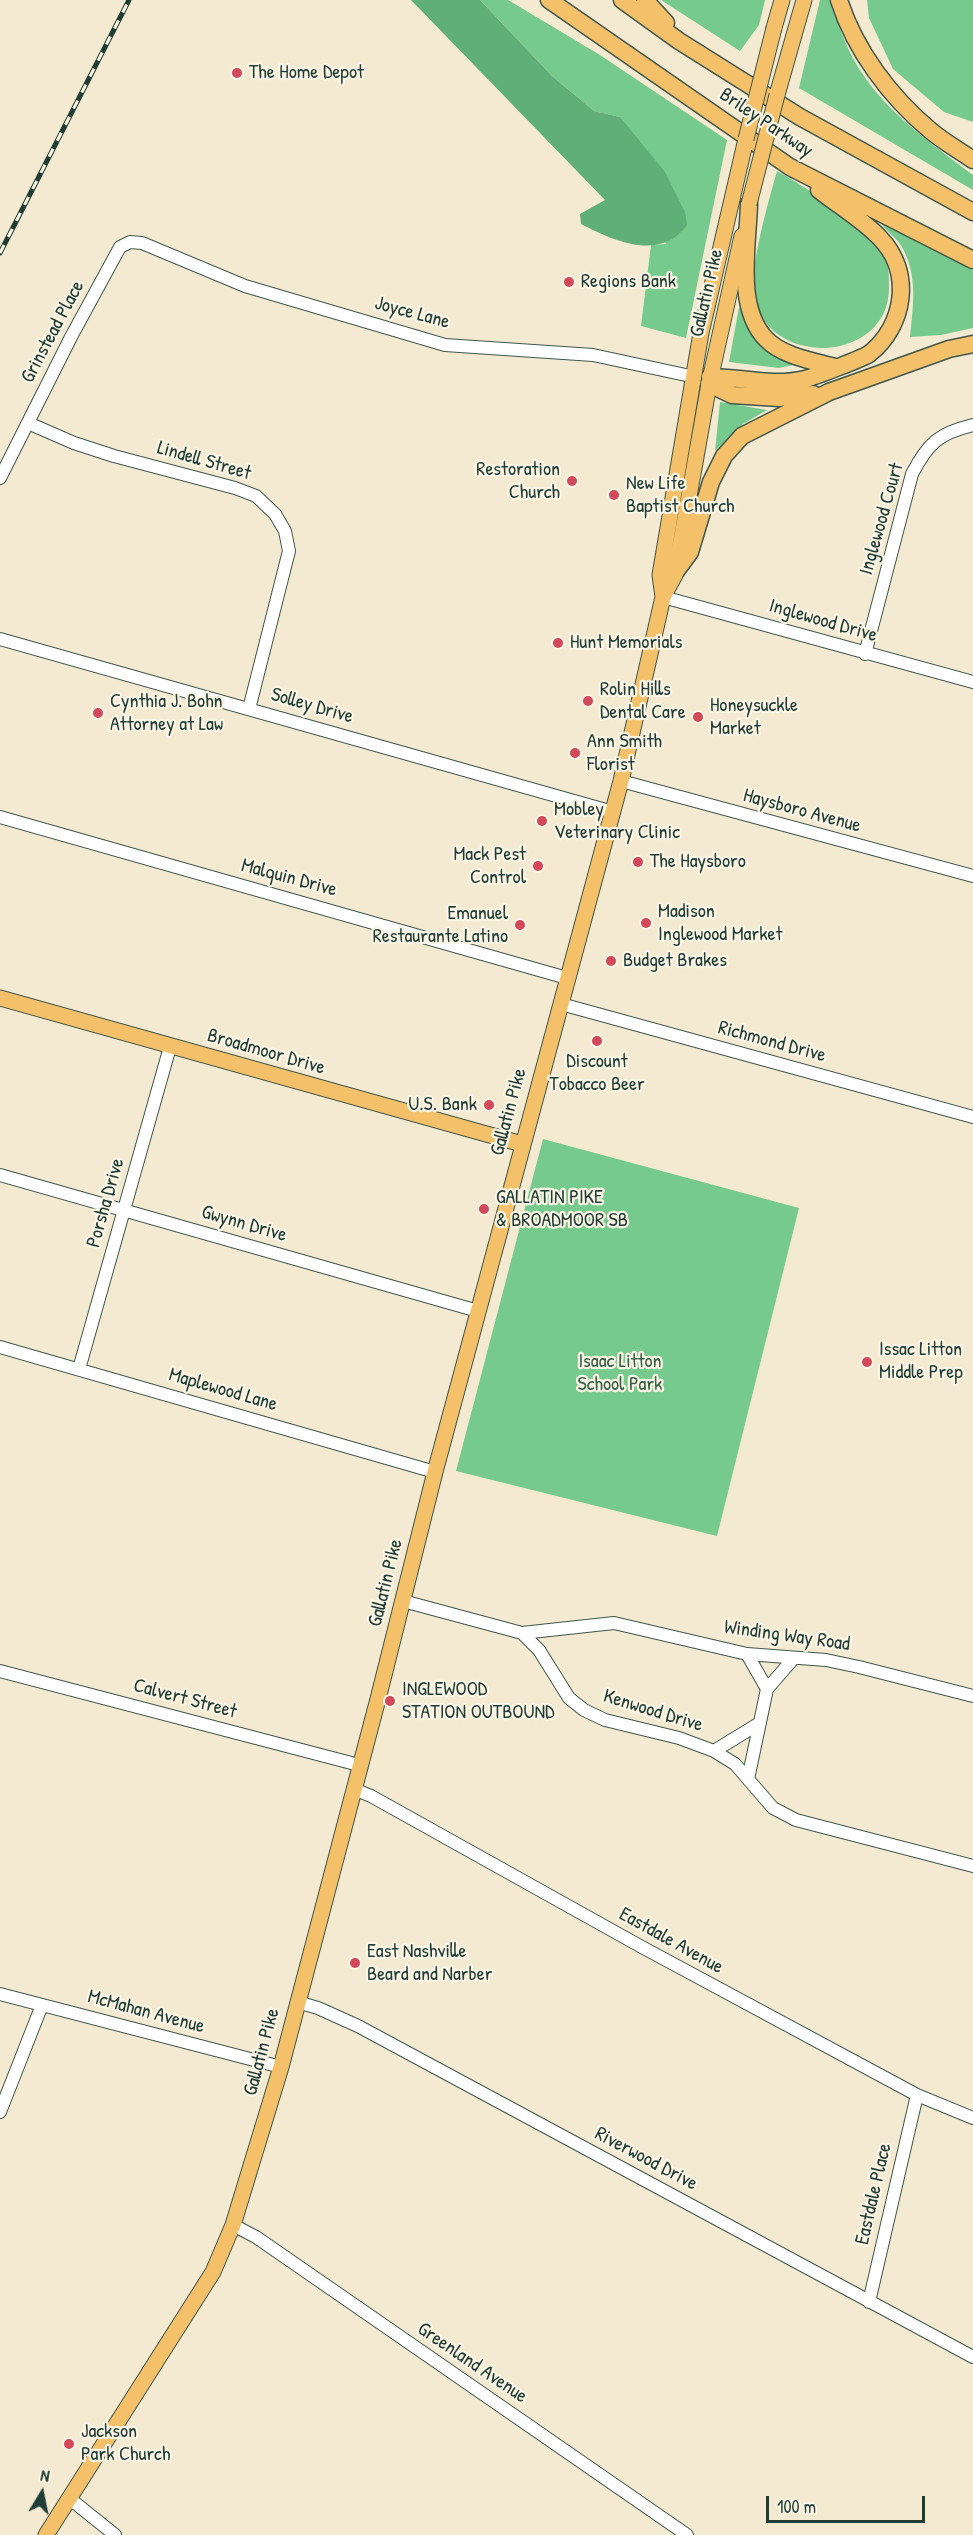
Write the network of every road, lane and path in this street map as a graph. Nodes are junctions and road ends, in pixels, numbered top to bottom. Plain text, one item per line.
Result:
1 (549, 0) edge
2 (622, 0) edge
3 (645, 0) edge
4 (782, 0) edge
5 (804, 0) edge
6 (839, 0) edge
7 (679, 41) junction
8 (973, 160) edge
9 (790, 167) junction
10 (749, 204) junction
11 (973, 212) edge
12 (130, 242) joint
13 (973, 260) edge
14 (973, 344) edge
15 (835, 367) junction
16 (705, 379) junction
17 (829, 392) junction
18 (28, 423) junction
19 (973, 424) edge
20 (0, 478) edge
21 (676, 571) junction
22 (663, 597) junction
23 (0, 639) edge
24 (865, 654) junction
25 (973, 682) edge
26 (249, 709) junction
27 (621, 781) junction
28 (613, 812) junction
29 (0, 817) edge
30 (973, 876) edge
31 (567, 978) junction
32 (0, 998) edge
33 (561, 1004) junction
34 (170, 1047) junction
35 (973, 1117) edge
36 (522, 1144) junction
37 (0, 1175) edge
38 (125, 1211) junction
39 (478, 1311) junction
40 (0, 1347) edge
41 (79, 1370) junction
42 (435, 1472) junction
43 (403, 1601) junction
44 (522, 1633) junction
45 (747, 1654) junction
46 (794, 1658) junction
47 (0, 1671) edge
48 (767, 1689) junction
49 (973, 1696) edge
50 (760, 1723) junction
51 (714, 1751) junction
52 (359, 1765) junction
53 (748, 1779) junction
54 (354, 1789) junction
55 (973, 1866) edge
56 (0, 1994) edge
57 (297, 2002) junction
58 (42, 2005) junction
59 (281, 2067) junction
60 (916, 2096) junction
61 (0, 2112) edge
62 (973, 2118) edge
63 (233, 2225) junction
64 (869, 2302) junction
65 (973, 2357) edge
66 (69, 2498) junction
67 (46, 2535) edge
68 (115, 2535) edge
69 (687, 2535) edge

1 - 9 highway, Briley Parkway
2 - 7 highway, Briley Parkway
3 - 7 highway
4 - 16 main road, Gallatin Pike, bridge
5 - 10 main road, Gallatin Pike, bridge
6 - 8 highway
7 - 11 highway, Briley Parkway
9 - 13 highway, Briley Parkway
9 - 15 highway
10 - 15 highway
10 - 16 main road, Gallatin Pike
12 - 16 street, Joyce Lane
12 - 18 street, Grinstead Place
14 - 17 highway
15 - 16 highway
16 - 17 highway
16 - 21 main road, Gallatin Pike
16 - 22 main road, Gallatin Pike
17 - 21 highway
18 - 20 street, Grinstead Place
18 - 26 street, Lindell Street
19 - 24 street, Inglewood Court
21 - 22 main road, Gallatin Pike
22 - 24 street, Inglewood Drive
22 - 27 main road, Gallatin Pike
23 - 26 street, Solley Drive
24 - 25 street, Inglewood Drive
26 - 28 street, Solley Drive
27 - 28 main road, Gallatin Pike
27 - 30 street, Haysboro Avenue
28 - 31 main road, Gallatin Pike
29 - 31 street, Malquin Drive
31 - 33 main road, Gallatin Pike
32 - 34 main road, Broadmoor Drive
33 - 35 street, Richmond Drive
33 - 36 main road, Gallatin Pike
34 - 36 main road, Broadmoor Drive
34 - 38 street, Porsha Drive
36 - 39 main road, Gallatin Pike
37 - 38 street, Gwynn Drive
38 - 39 street, Gwynn Drive
38 - 41 street, Porsha Drive
39 - 42 main road, Gallatin Pike
40 - 41 street, Maplewood Lane
41 - 42 street, Maplewood Lane
42 - 43 main road, Gallatin Pike
43 - 44 street
43 - 52 main road, Gallatin Pike
44 - 45 street, Winding Way Road
44 - 51 street, Kenwood Drive
45 - 46 street, Winding Way Road
45 - 48 street
46 - 48 street
46 - 49 street, Winding Way Road
47 - 52 street, Calvert Street
48 - 50 street
50 - 51 street
50 - 53 street
51 - 53 street, Kenwood Drive
52 - 54 main road, Gallatin Pike
53 - 55 street, Kenwood Drive
54 - 57 main road, Gallatin Pike
54 - 60 street, Eastdale Avenue
56 - 58 street, McMahan Avenue
57 - 59 main road, Gallatin Pike
57 - 64 street, Riverwood Drive
58 - 59 street, McMahan Avenue
58 - 61 street
59 - 63 main road, Gallatin Pike
60 - 62 street, Eastdale Avenue
60 - 64 street, Eastdale Place
63 - 66 main road, Gallatin Pike
63 - 69 street, Greenland Avenue
64 - 65 street, Riverwood Drive
66 - 67 main road, Gallatin Pike
66 - 68 street

